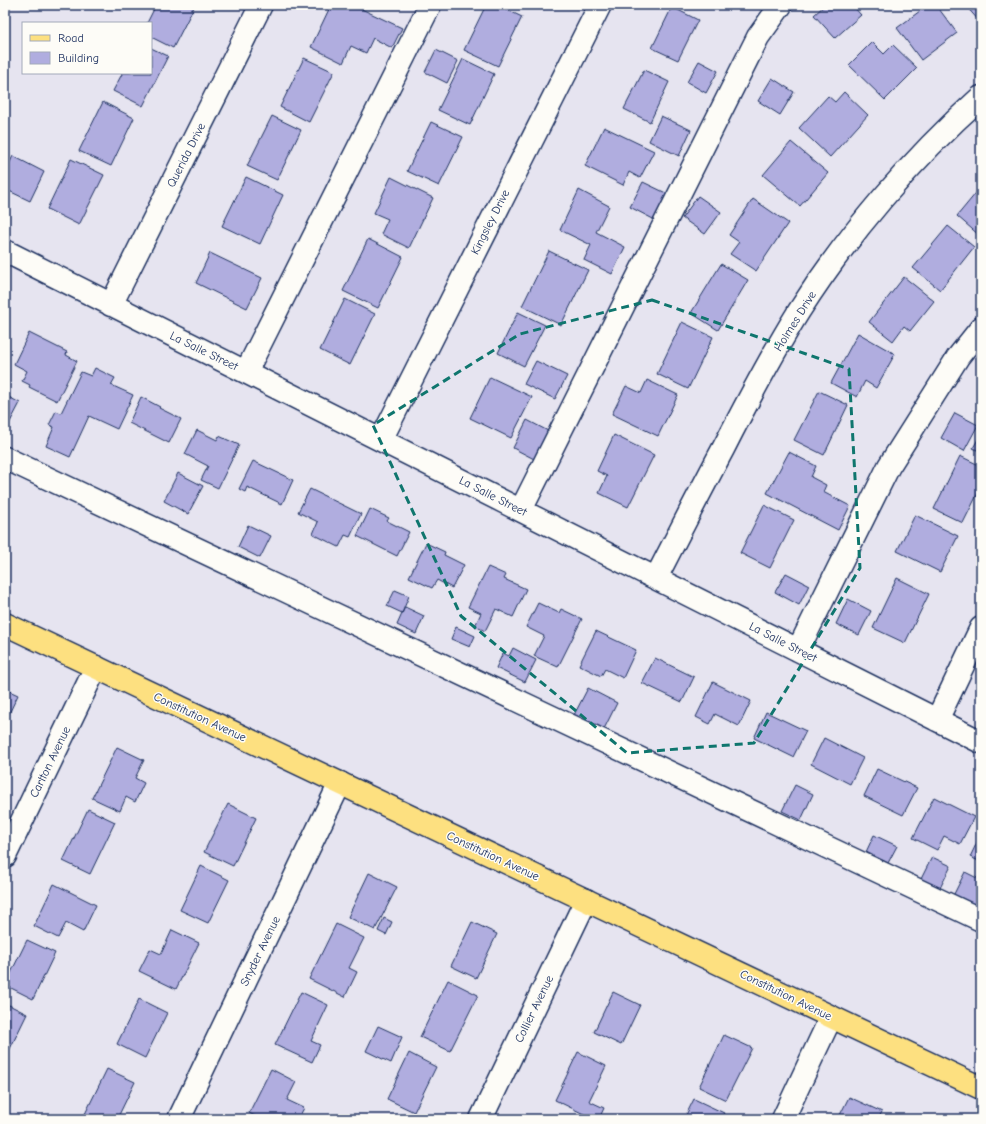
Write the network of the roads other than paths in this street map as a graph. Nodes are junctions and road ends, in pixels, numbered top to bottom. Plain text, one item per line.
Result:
1 (261, 5) edge
2 (430, 5) edge
3 (600, 5) edge
4 (781, 5) edge
5 (981, 98) edge
6 (5, 251) edge
7 (110, 305) junction
8 (981, 328) edge
9 (246, 372) junction
10 (381, 440) junction
11 (5, 458) edge
12 (521, 510) junction
13 (656, 578) junction
14 (5, 624) edge
15 (981, 628) edge
16 (798, 650) junction
17 (96, 667) junction
18 (937, 720) junction
19 (981, 742) edge
20 (340, 784) junction
21 (5, 856) edge
22 (586, 900) junction
23 (981, 920) edge
24 (831, 1017) junction
25 (981, 1088) edge
26 (179, 1119) edge
27 (481, 1119) edge
28 (783, 1119) edge

1 - 7 street, Querida Drive
2 - 9 street
3 - 10 street, Kingsley Drive
4 - 12 street
5 - 13 street, Holmes Drive
6 - 7 street, La Salle Street
7 - 9 street, La Salle Street
8 - 16 street
9 - 10 street, La Salle Street
10 - 12 street, La Salle Street
11 - 23 street
12 - 13 street, La Salle Street
13 - 16 street, La Salle Street
14 - 17 main road, Constitution Avenue
15 - 18 street
16 - 18 street, La Salle Street
17 - 20 main road, Constitution Avenue
17 - 21 street, Carlton Avenue
18 - 19 street, La Salle Street
20 - 22 main road, Constitution Avenue
20 - 26 street, Snyder Avenue
22 - 24 main road, Constitution Avenue
22 - 27 street, Collier Avenue
24 - 25 main road, Constitution Avenue
24 - 28 street

